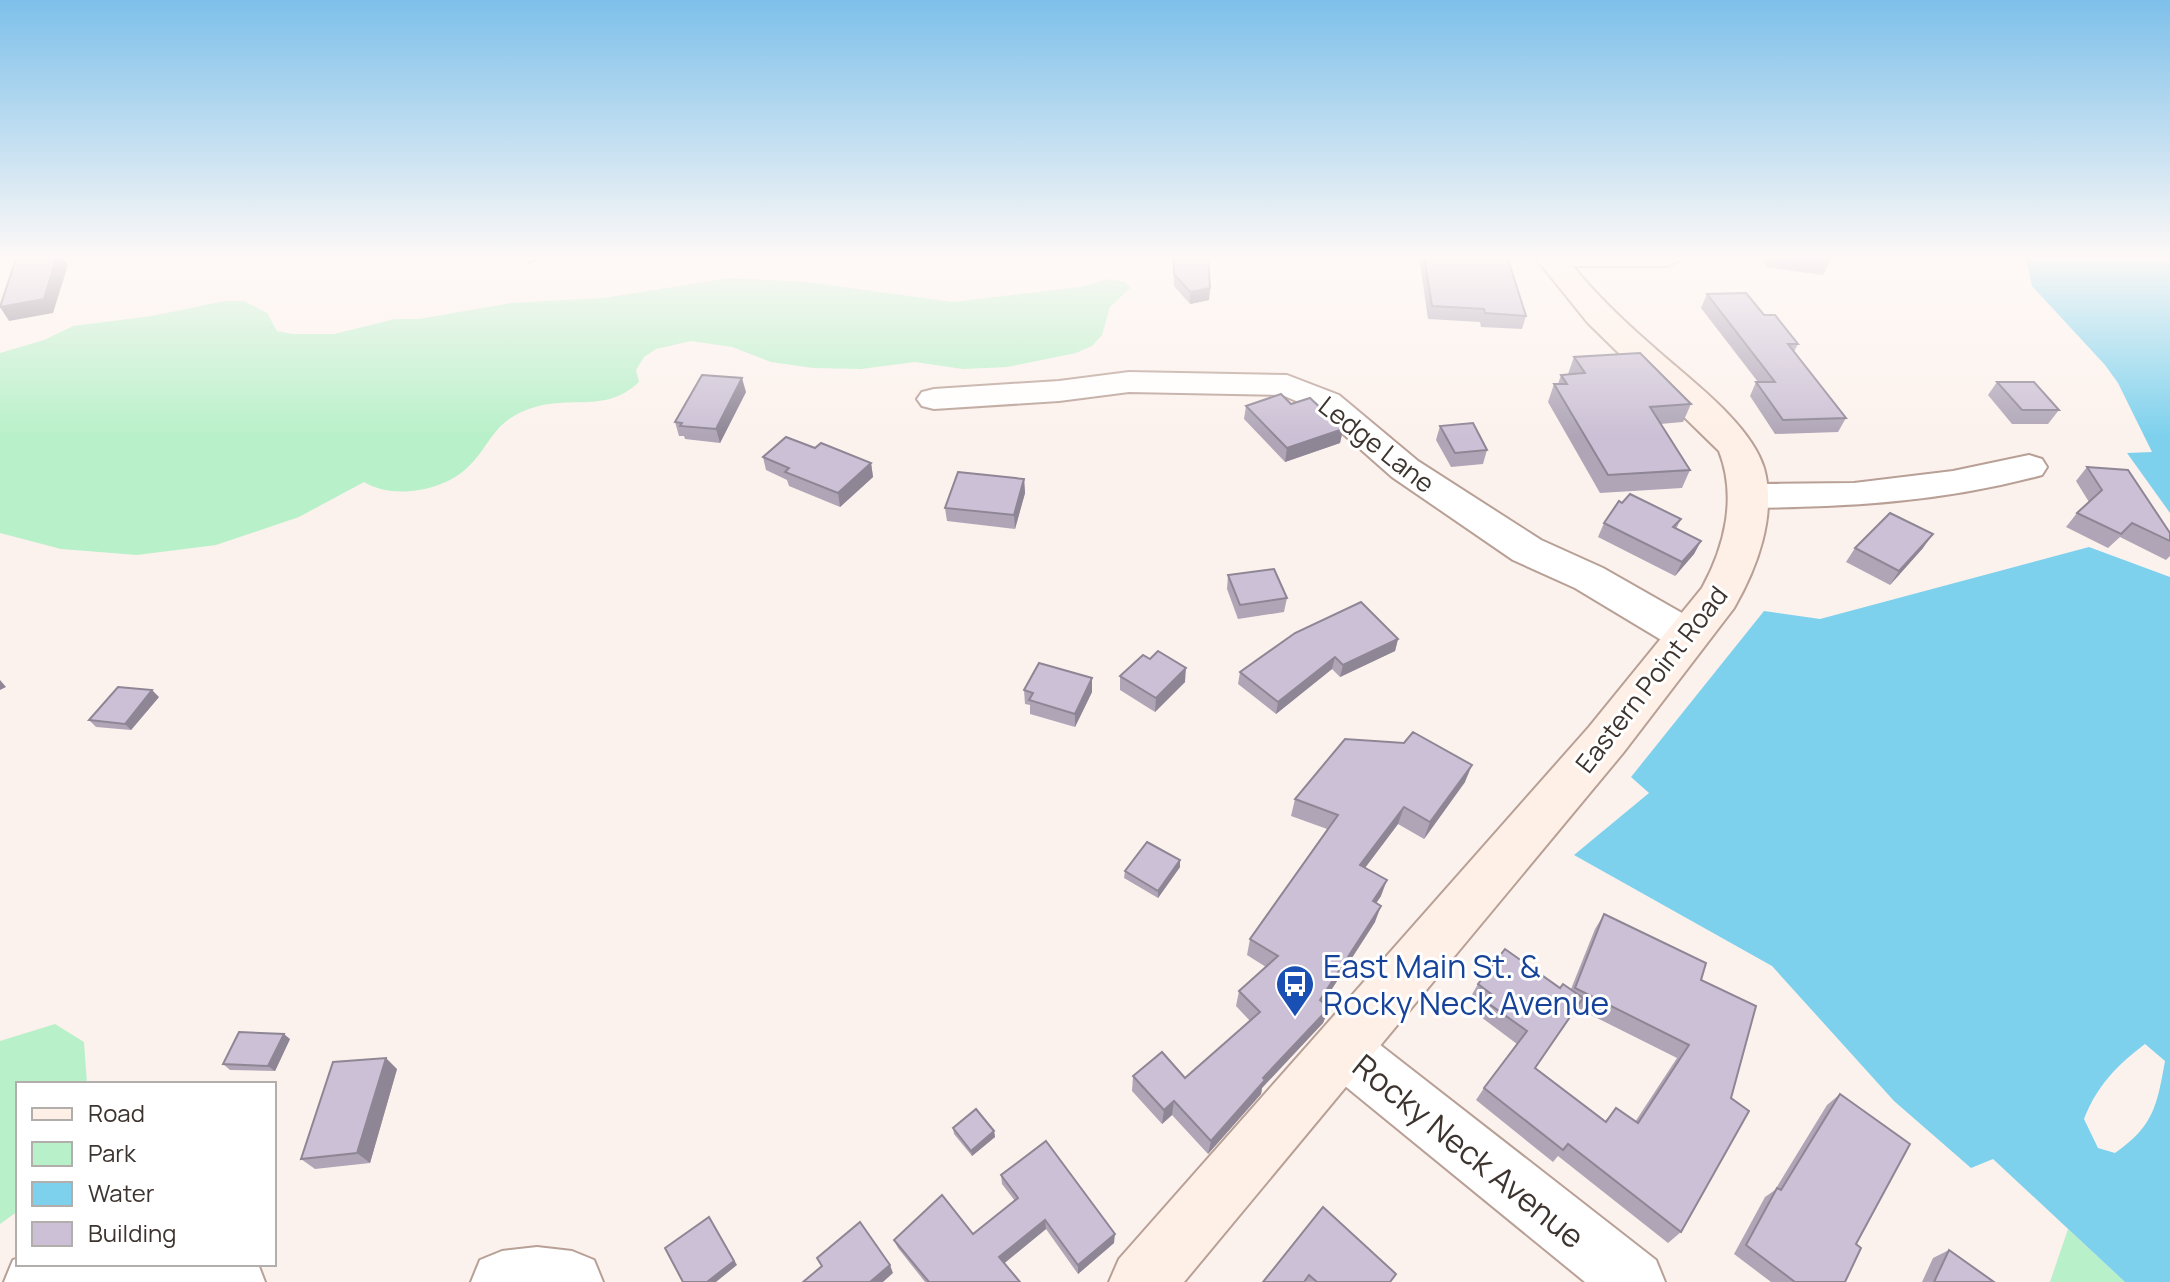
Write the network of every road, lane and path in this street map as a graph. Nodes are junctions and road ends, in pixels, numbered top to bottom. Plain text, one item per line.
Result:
1 (1600, 316) edge
2 (934, 399) dead end
3 (2029, 467) dead end
4 (1747, 496) junction
5 (1688, 636) junction
6 (1342, 1049) junction
7 (138, 1266) edge
8 (162, 1266) edge
9 (35, 1282) edge
10 (234, 1282) edge
11 (502, 1282) edge
12 (572, 1282) edge
13 (1142, 1282) edge
14 (1634, 1282) edge

1 - 4 main road, Eastern Point Road
2 - 5 street, Ledge Lane
3 - 4 street
4 - 5 main road, Eastern Point Road
5 - 6 main road, Eastern Point Road
6 - 13 main road, Eastern Point Road
6 - 14 street, Rocky Neck Avenue
7 - 9 street
8 - 10 street
11 - 12 street

